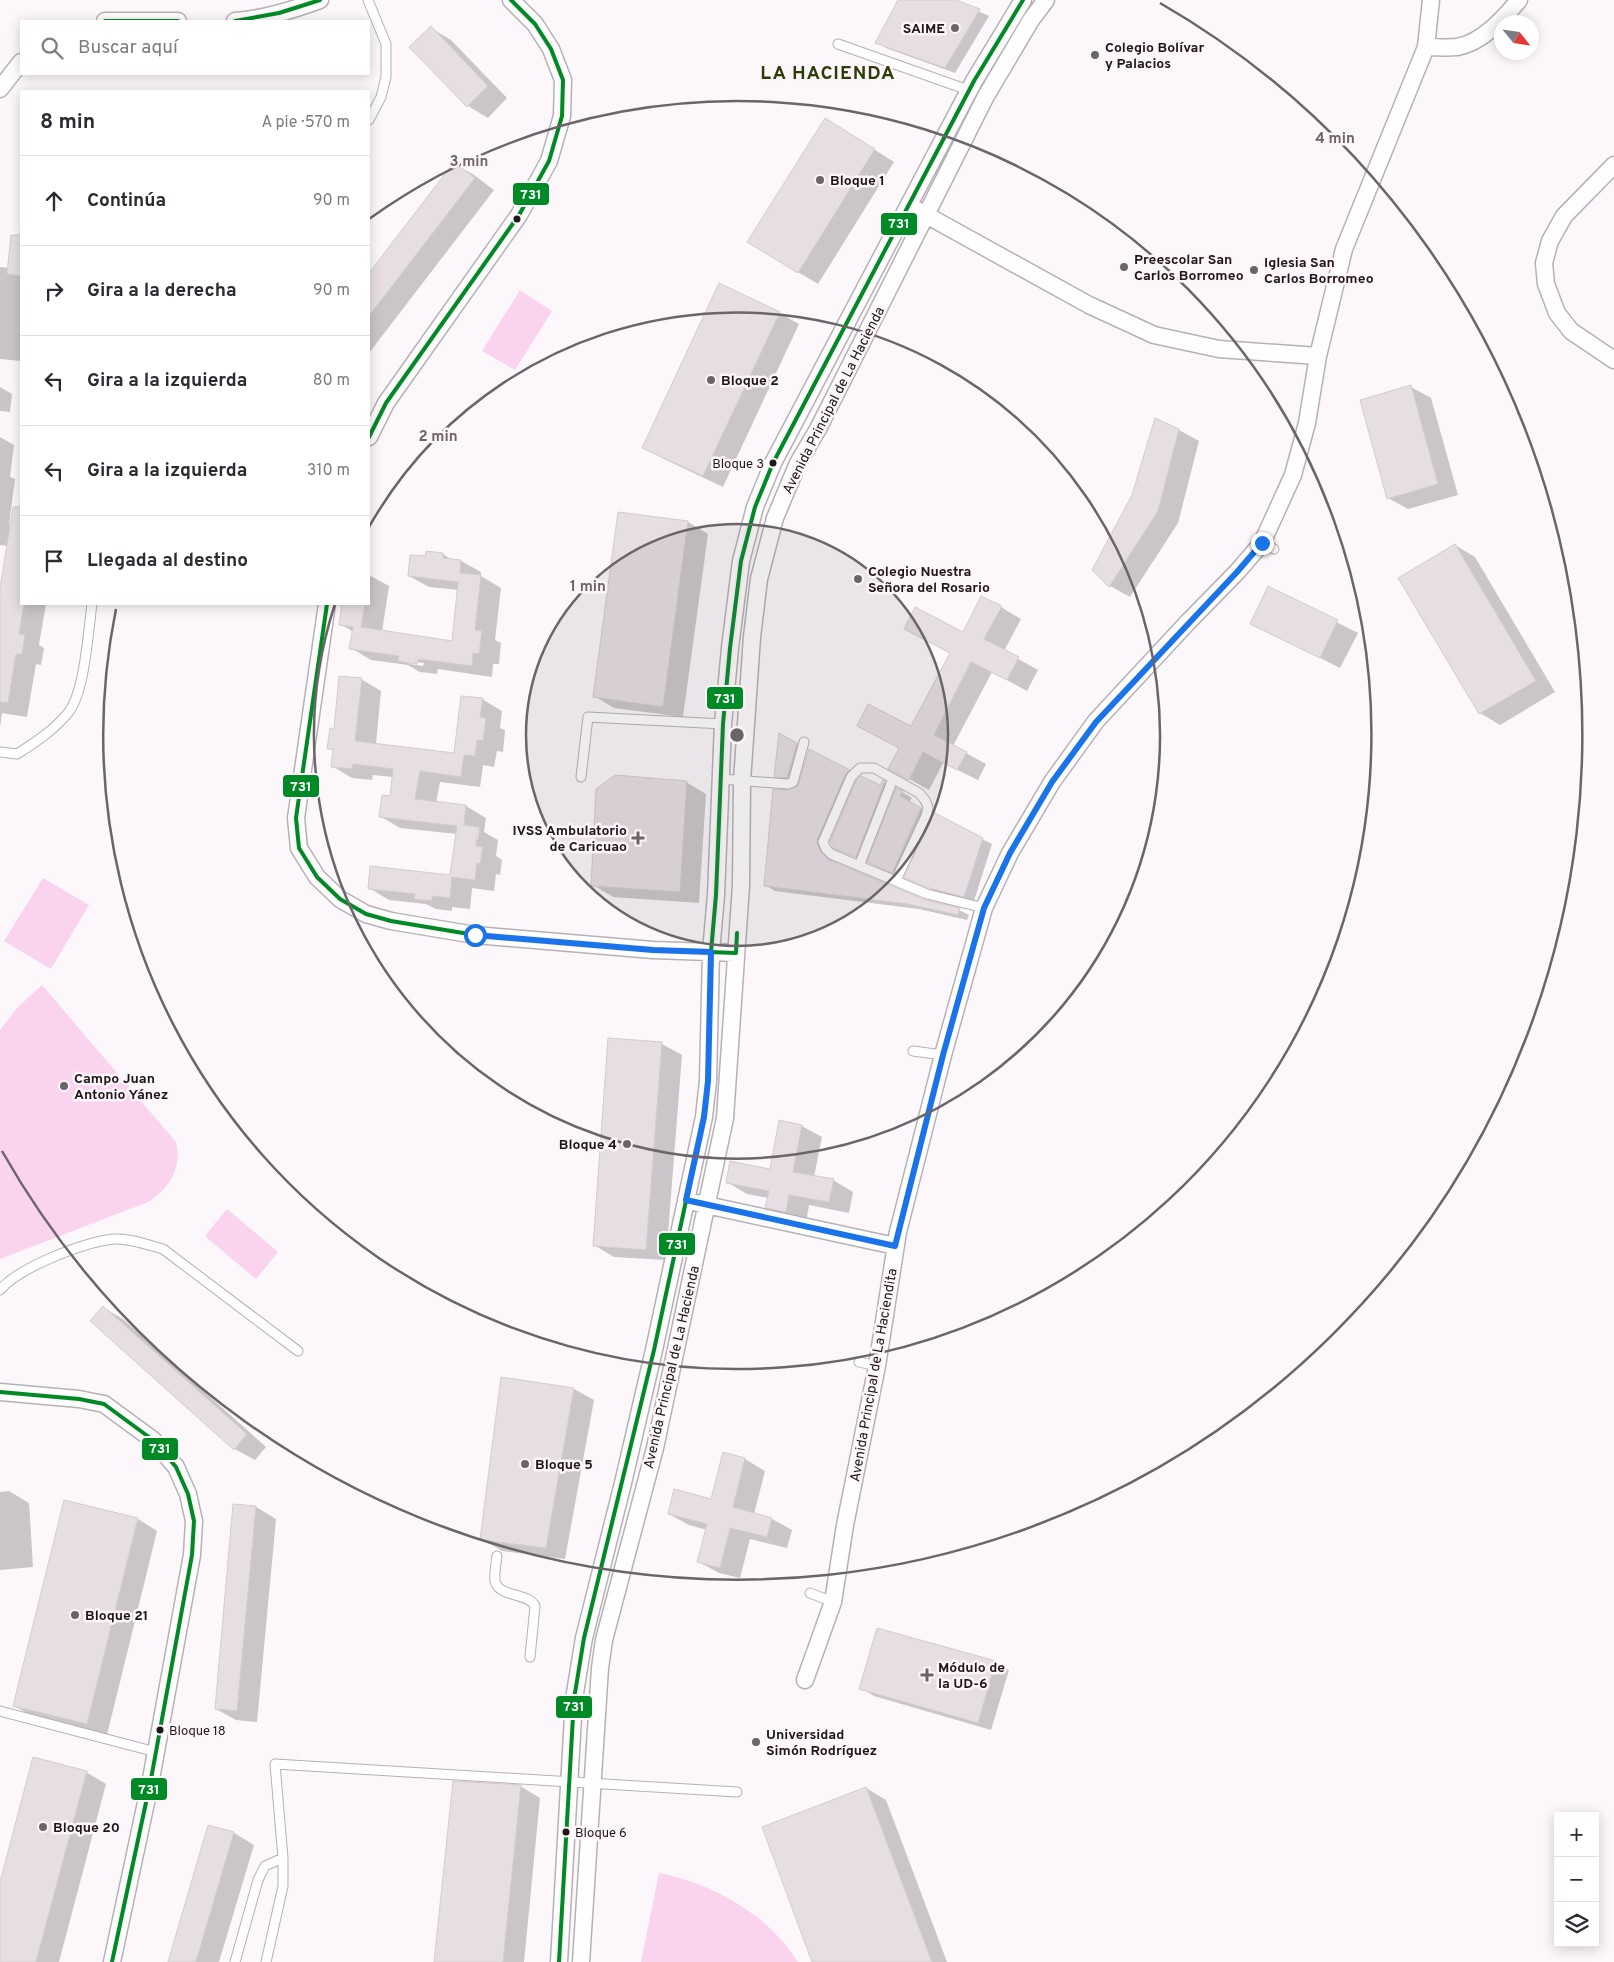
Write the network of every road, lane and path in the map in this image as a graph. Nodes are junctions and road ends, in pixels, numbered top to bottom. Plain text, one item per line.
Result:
1 (320, 0) edge
2 (368, 0) edge
3 (511, 0) edge
4 (1023, 0) edge
5 (1046, 0) edge
6 (1431, 0) edge
7 (1519, 0) edge
8 (254, 20) edge
9 (838, 44) dead end
10 (1426, 47) junction
11 (20, 63) edge
12 (0, 89) edge
13 (970, 90) junction
14 (986, 96) junction
15 (370, 118) edge
16 (1614, 165) edge
17 (908, 206) junction
18 (926, 214) junction
19 (1318, 356) junction
20 (1614, 360) edge
21 (370, 435) edge
22 (92, 605) edge
23 (326, 605) edge
24 (723, 724) junction
25 (746, 724) junction
26 (804, 742) dead end
27 (0, 752) edge
28 (581, 777) dead end
29 (721, 779) junction
30 (893, 779) junction
31 (742, 781) junction
32 (859, 866) junction
33 (896, 880) junction
34 (984, 908) junction
35 (711, 952) junction
36 (736, 953) junction
37 (913, 1052) dead end
38 (943, 1055) junction
39 (686, 1200) junction
40 (707, 1205) junction
41 (895, 1246) junction
42 (684, 1263) junction
43 (0, 1290) edge
44 (298, 1351) dead end
45 (859, 1362) dead end
46 (876, 1366) junction
47 (0, 1392) edge
48 (497, 1556) dead end
49 (810, 1593) dead end
50 (833, 1602) junction
51 (530, 1657) dead end
52 (590, 1667) junction
53 (806, 1680) dead end
54 (0, 1711) edge
55 (156, 1752) junction
56 (737, 1792) dead end
57 (283, 1858) junction
58 (112, 1962) edge
59 (235, 1962) edge
60 (266, 1962) edge
61 (559, 1962) edge
62 (580, 1962) edge

1 - 8 street
2 - 15 lane
3 - 21 street
4 - 13 street, Avenida Principal de La Hacienda
5 - 14 street, Avenida Principal de La Hacienda
6 - 10 street, Avenida Principal de La Haciendita
7 - 10 street
9 - 13 lane
10 - 19 street, Avenida Principal de La Haciendita
11 - 12 street
13 - 14 lane
13 - 17 street, Avenida Principal de La Hacienda
14 - 18 street, Avenida Principal de La Hacienda
16 - 20 street
17 - 18 street
17 - 24 street, Avenida Principal de La Hacienda
18 - 19 street
18 - 25 street, Avenida Principal de La Hacienda
19 - 34 street, Avenida Principal de La Haciendita
22 - 27 lane
23 - 35 street
24 - 25 street
24 - 28 lane
24 - 29 street, Avenida Principal de La Hacienda
25 - 31 street, Avenida Principal de La Hacienda
26 - 31 lane
29 - 31 lane
29 - 35 street, Avenida Principal de La Hacienda
30 - 32 lane
30 - 32 lane
30 - 33 lane
31 - 36 street, Avenida Principal de La Hacienda
32 - 33 lane
33 - 34 lane
34 - 38 street, Avenida Principal de La Haciendita
35 - 36 street
35 - 39 street, Avenida Principal de La Hacienda
36 - 40 street, Avenida Principal de La Hacienda
37 - 38 lane
38 - 41 street, Avenida Principal de La Haciendita
39 - 40 street
39 - 42 street, Avenida Principal de La Hacienda
40 - 41 street
40 - 42 street, Avenida Principal de La Hacienda
41 - 46 street, Avenida Principal de La Haciendita
42 - 52 street, Avenida Principal de La Hacienda
42 - 52 street, Avenida Principal de La Hacienda
43 - 44 lane
45 - 46 lane
46 - 50 street, Avenida Principal de La Haciendita
47 - 55 street
48 - 51 lane
49 - 50 lane
50 - 53 street, Avenida Principal de La Haciendita
52 - 61 street, Avenida Principal de La Hacienda
52 - 62 street, Avenida Principal de La Hacienda
54 - 55 lane
55 - 58 street
56 - 57 lane
57 - 59 lane
57 - 60 lane

